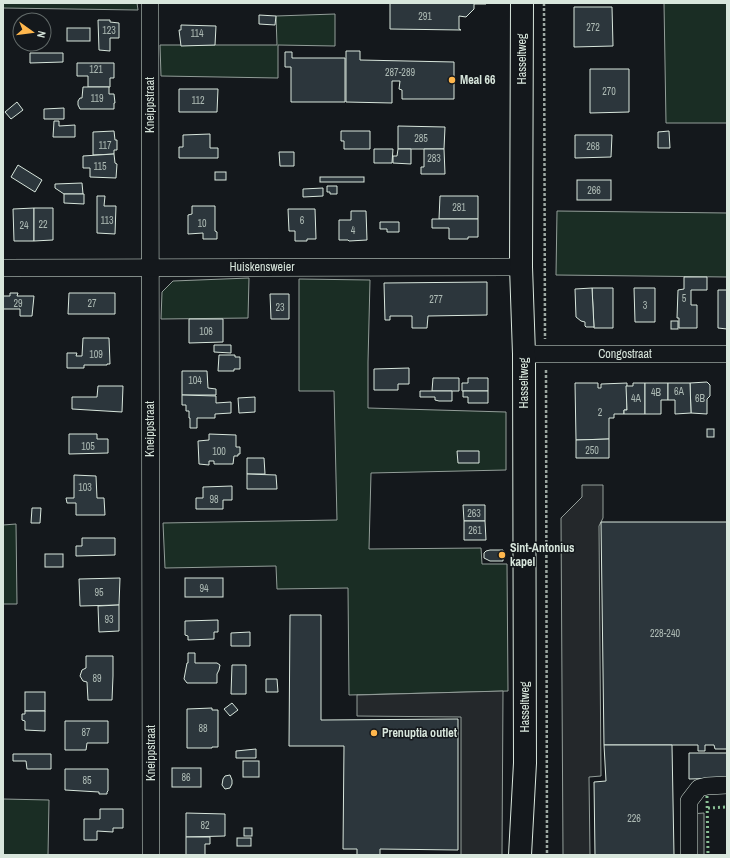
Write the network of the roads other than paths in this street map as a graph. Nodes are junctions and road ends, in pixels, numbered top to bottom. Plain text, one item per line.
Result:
1 (150, 3) edge
2 (522, 3) edge
3 (521, 267) junction
4 (3, 268) edge
5 (150, 268) junction
6 (524, 354) junction
7 (727, 354) edge
8 (525, 763) junction
9 (727, 785) edge
10 (151, 855) edge
11 (520, 855) edge
12 (534, 855) edge
13 (689, 855) edge

1 - 5 street, Kneippstraat
2 - 3 main road, Hasseltweg
3 - 5 street, Huiskensweier
3 - 6 main road, Hasseltweg
4 - 5 street, Huiskensweier
5 - 10 street, Kneippstraat
6 - 7 street, Congostraat
6 - 8 main road, Hasseltweg
8 - 11 main road, Hasseltweg
8 - 12 main road, Hasseltweg
9 - 13 street

